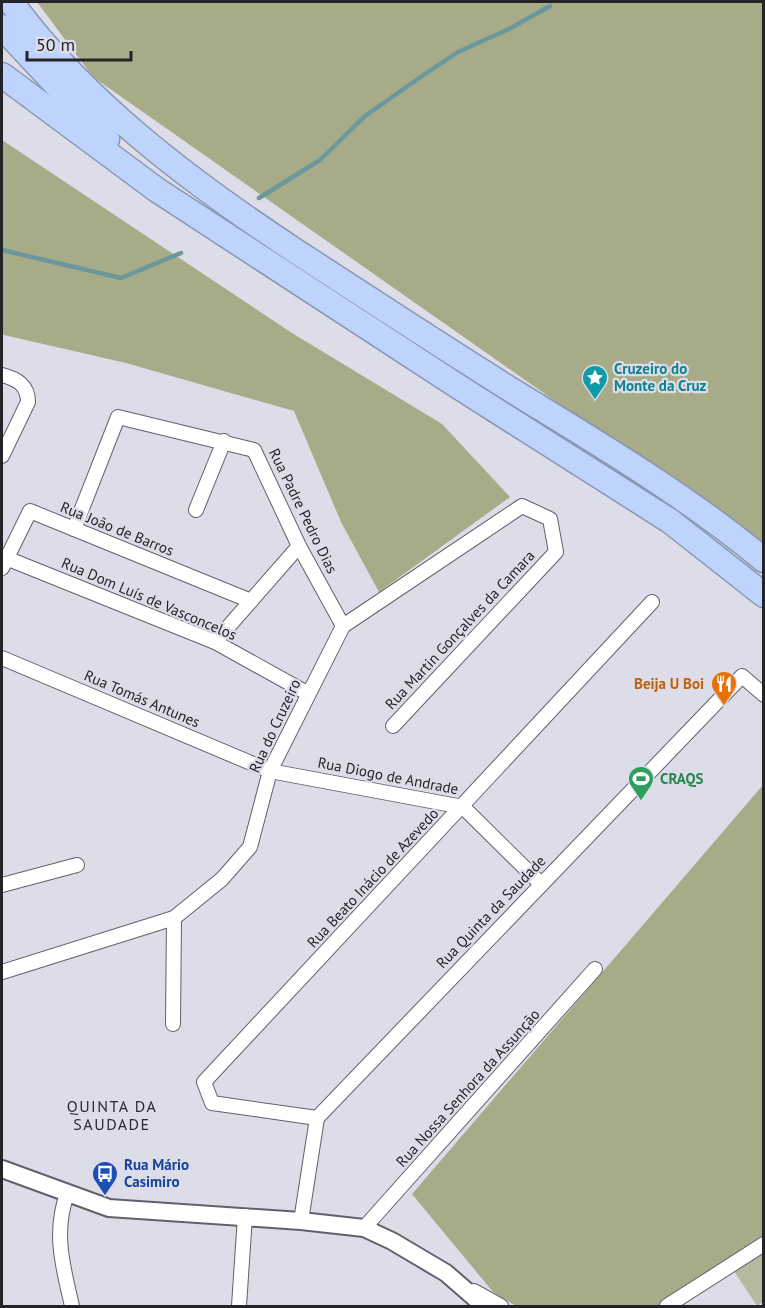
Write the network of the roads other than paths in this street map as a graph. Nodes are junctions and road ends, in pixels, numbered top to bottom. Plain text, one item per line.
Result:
1 (10, 2) edge
2 (2, 27) edge
3 (2, 75) edge
4 (157, 190) junction
5 (2, 375) edge
6 (224, 441) junction
7 (2, 456) edge
8 (196, 510) dead end
9 (74, 529) junction
10 (299, 546) junction
11 (764, 561) edge
12 (4, 563) edge
13 (764, 595) edge
14 (251, 601) junction
15 (652, 602) dead end
16 (343, 626) junction
17 (215, 642) junction
18 (2, 658) edge
19 (307, 693) junction
20 (764, 695) edge
21 (393, 726) dead end
22 (270, 771) junction
23 (463, 807) junction
24 (77, 865) dead end
25 (541, 884) junction
26 (2, 885) edge
27 (174, 918) junction
28 (595, 969) dead end
29 (2, 972) edge
30 (173, 1024) dead end
31 (316, 1118) junction
32 (2, 1168) edge
33 (67, 1194) junction
34 (245, 1216) junction
35 (301, 1221) junction
36 (364, 1228) junction
37 (764, 1244) edge
38 (462, 1284) junction
39 (72, 1306) edge
40 (239, 1306) edge
41 (484, 1306) edge
42 (501, 1306) edge
43 (667, 1306) edge

1 - 11 highway
2 - 4 highway
3 - 4 highway
4 - 13 highway
5 - 7 street
6 - 8 street
6 - 9 street, Rua Padre Pedro Dias
6 - 10 street, Rua Padre Pedro Dias
9 - 12 street, Rua João de Barros
9 - 14 street, Rua João de Barros
10 - 14 street
10 - 16 street, Rua Padre Pedro Dias
12 - 17 street, Rua Dom Luís de Vasconcelos
14 - 17 street
15 - 23 street, Rua Beato Inácio de Azevedo
16 - 19 street, Rua do Cruzeiro
16 - 21 street, Rua Martin Gonçalves da Camara
17 - 19 street, Rua Dom Luís de Vasconcelos
18 - 22 street, Rua Tomás Antunes
19 - 22 street, Rua do Cruzeiro
20 - 25 street, Rua Quinta da Saudade
22 - 23 street, Rua Diogo de Andrade
22 - 27 street, Rua do Cruzeiro
23 - 25 street, Rua Diogo de Andrade
23 - 31 street, Rua Beato Inácio de Azevedo
24 - 26 street
25 - 31 street, Rua Quinta da Saudade
27 - 29 street, Rua do Cruzeiro
27 - 30 street
28 - 36 street, Rua Nossa Senhora da Assunção
31 - 35 street
32 - 33 street
33 - 34 street
33 - 39 street
34 - 35 street
34 - 40 street
35 - 36 street
36 - 38 street
37 - 43 street
38 - 41 street
38 - 42 street

